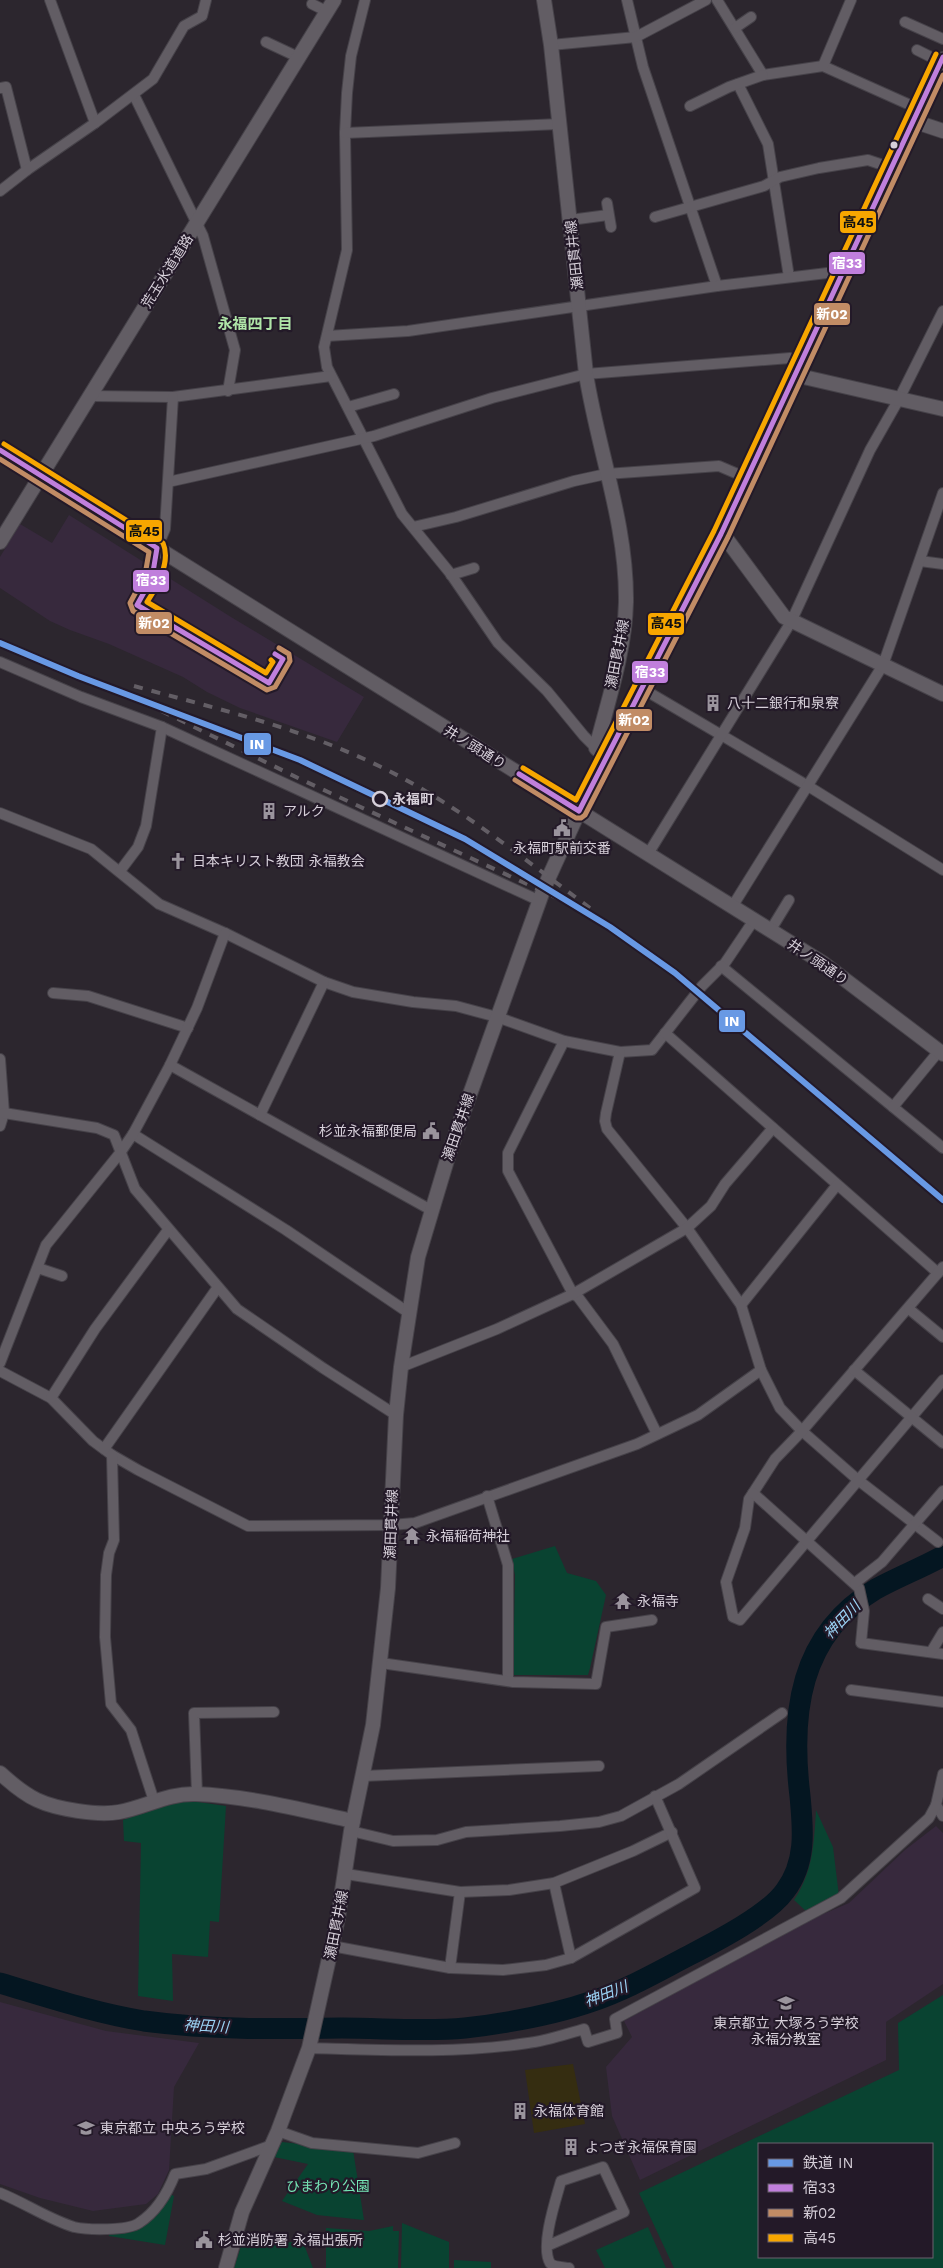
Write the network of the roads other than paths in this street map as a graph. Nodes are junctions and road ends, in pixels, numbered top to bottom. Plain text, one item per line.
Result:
1 (50, 0) edge
2 (206, 0) edge
3 (365, 0) edge
4 (544, 0) edge
5 (628, 0) edge
6 (706, 0) edge
7 (717, 0) edge
8 (852, 0) edge
9 (312, 4) dead end
10 (330, 6) edge
11 (751, 17) dead end
12 (905, 22) dead end
13 (735, 28) junction
14 (636, 37) junction
15 (943, 38) edge
16 (266, 42) dead end
17 (551, 45) junction
18 (917, 50) dead end
19 (298, 57) junction
20 (942, 59) edge
21 (823, 66) junction
22 (763, 75) junction
23 (738, 84) junction
24 (0, 88) edge
25 (134, 95) junction
26 (690, 106) dead end
27 (916, 115) junction
28 (95, 123) junction
29 (559, 124) junction
30 (943, 131) edge
31 (345, 133) junction
32 (892, 168) junction
33 (27, 170) junction
34 (775, 180) junction
35 (0, 191) edge
36 (607, 203) dead end
37 (691, 208) junction
38 (608, 215) junction
39 (655, 217) dead end
40 (570, 220) junction
41 (196, 224) junction
42 (611, 227) dead end
43 (844, 271) junction
44 (789, 277) junction
45 (716, 286) junction
46 (580, 305) junction
47 (943, 311) edge
48 (327, 336) junction
49 (803, 361) junction
50 (586, 374) junction
51 (796, 375) junction
52 (331, 376) junction
53 (228, 391) junction
54 (394, 394) dead end
55 (90, 396) junction
56 (173, 397) junction
57 (899, 399) junction
58 (348, 406) junction
59 (943, 408) edge
60 (364, 438) junction
61 (0, 450) edge
62 (606, 474) junction
63 (41, 476) junction
64 (747, 478) junction
65 (168, 482) junction
66 (943, 493) edge
67 (413, 527) junction
68 (721, 534) junction
69 (0, 542) edge
70 (157, 548) junction
71 (920, 561) junction
72 (943, 564) edge
73 (474, 568) dead end
74 (451, 575) junction
75 (791, 622) junction
76 (0, 662) edge
77 (883, 666) junction
78 (643, 689) junction
79 (943, 694) edge
80 (162, 727) junction
81 (722, 735) junction
82 (596, 748) junction
83 (608, 758) junction
84 (808, 786) junction
85 (579, 811) junction
86 (0, 813) edge
87 (648, 854) junction
88 (943, 870) edge
89 (120, 871) junction
90 (789, 900) dead end
91 (540, 901) junction
92 (732, 906) junction
93 (754, 920) junction
94 (770, 931) junction
95 (226, 933) junction
96 (721, 966) junction
97 (324, 982) junction
98 (53, 993) dead end
99 (497, 1017) junction
100 (188, 1028) junction
101 (665, 1034) junction
102 (564, 1041) junction
103 (620, 1052) junction
104 (941, 1052) edge
105 (0, 1059) edge
106 (170, 1066) junction
107 (1, 1079) edge
108 (893, 1107) junction
109 (4, 1113) junction
110 (260, 1115) junction
111 (0, 1126) edge
112 (773, 1128) junction
113 (133, 1134) junction
114 (943, 1148) edge
115 (120, 1153) junction
116 (837, 1185) junction
117 (431, 1210) junction
118 (687, 1228) junction
119 (168, 1230) junction
120 (38, 1268) junction
121 (940, 1270) edge
122 (62, 1276) dead end
123 (218, 1287) junction
124 (573, 1294) junction
125 (741, 1305) junction
126 (909, 1308) junction
127 (409, 1312) junction
128 (943, 1337) edge
129 (0, 1363) edge
130 (401, 1367) junction
131 (761, 1370) junction
132 (854, 1370) junction
133 (0, 1371) edge
134 (943, 1380) edge
135 (51, 1398) junction
136 (396, 1415) junction
137 (911, 1417) junction
138 (802, 1432) junction
139 (657, 1434) junction
140 (943, 1442) edge
141 (108, 1452) junction
142 (858, 1480) junction
143 (943, 1491) edge
144 (753, 1493) junction
145 (487, 1496) junction
146 (914, 1524) junction
147 (391, 1525) junction
148 (807, 1540) junction
149 (938, 1542) dead end
150 (857, 1586) junction
151 (928, 1599) dead end
152 (943, 1609) edge
153 (652, 1620) dead end
154 (943, 1632) edge
155 (931, 1652) junction
156 (943, 1654) edge
157 (381, 1663) junction
158 (508, 1680) junction
159 (851, 1690) dead end
160 (943, 1702) edge
161 (274, 1712) dead end
162 (782, 1713) dead end
163 (599, 1766) dead end
164 (0, 1774) edge
165 (943, 1774) edge
166 (362, 1776) junction
167 (196, 1794) junction
168 (656, 1796) junction
169 (154, 1801) junction
170 (936, 1805) junction
171 (943, 1816) edge
172 (352, 1826) junction
173 (672, 1832) junction
174 (346, 1874) junction
175 (554, 1883) junction
176 (460, 1892) junction
177 (332, 1946) junction
178 (571, 1958) junction
179 (450, 1968) junction
180 (310, 2041) junction
181 (278, 2132) junction
182 (455, 2143) dead end
183 (272, 2145) junction
184 (0, 2193) edge
185 (547, 2246) junction
186 (226, 2268) edge
187 (569, 2268) edge

1 - 28 street
2 - 25 street
3 - 31 street
4 - 17 main road, 瀬田貫井線
5 - 14 street
6 - 14 street
7 - 13 street
8 - 21 street
9 - 10 street
10 - 19 main road, 荒玉水道道路
11 - 13 street
12 - 15 street
13 - 22 street
14 - 17 street
14 - 37 street
16 - 19 street
17 - 29 main road, 瀬田貫井線
18 - 20 street
19 - 41 main road, 荒玉水道道路
20 - 27 street
21 - 22 street
21 - 27 street
22 - 23 street
23 - 26 street
23 - 34 street
24 - 33 street
25 - 28 street
25 - 41 street
27 - 30 main road
27 - 32 street
28 - 33 street
29 - 31 street
29 - 40 main road, 瀬田貫井線
31 - 48 street
32 - 34 street
32 - 43 street
33 - 35 street
34 - 37 street
34 - 44 street
36 - 38 street
37 - 39 street
37 - 45 street
38 - 40 street
38 - 42 street
40 - 46 main road, 瀬田貫井線
41 - 53 street
41 - 55 main road, 荒玉水道道路
43 - 44 street
43 - 49 street
44 - 45 street
45 - 46 street
46 - 48 street
46 - 50 main road, 瀬田貫井線
47 - 57 street
48 - 52 street
49 - 50 street
49 - 51 street
50 - 60 street
50 - 62 main road, 瀬田貫井線
51 - 57 main road
51 - 64 street
52 - 53 street
52 - 58 street
53 - 56 street
54 - 58 street
55 - 56 street
55 - 63 main road, 荒玉水道道路
56 - 65 street
57 - 59 main road
57 - 75 street
58 - 60 street
60 - 65 street
60 - 67 street
61 - 63 main road, 井ノ頭通り
62 - 64 street
62 - 67 street
62 - 82 main road, 瀬田貫井線
63 - 69 main road, 荒玉水道道路
63 - 70 main road, 井ノ頭通り
64 - 68 street
65 - 70 street
66 - 71 street
67 - 74 street
68 - 75 main road
68 - 78 street
70 - 85 main road, 井ノ頭通り
71 - 72 street
71 - 77 street
73 - 74 street
74 - 82 street
75 - 77 main road
75 - 81 street
76 - 80 street
77 - 79 main road
77 - 84 street
78 - 81 street
78 - 83 street
80 - 89 street
80 - 91 street
81 - 84 street
81 - 87 street
82 - 83 main road
83 - 85 main road, 瀬田貫井線
84 - 88 street
84 - 92 street
85 - 87 main road, 井ノ頭通り
85 - 91 main road, 瀬田貫井線
86 - 89 street
87 - 92 main road, 井ノ頭通り
89 - 95 street
90 - 94 street
91 - 99 main road, 瀬田貫井線
92 - 93 main road, 井ノ頭通り
93 - 94 main road, 井ノ頭通り
93 - 96 street
94 - 104 main road, 井ノ頭通り
95 - 97 street
95 - 100 street
96 - 101 street
96 - 108 street
97 - 99 street
97 - 110 street
98 - 100 street
99 - 102 street
99 - 117 main road, 瀬田貫井線
100 - 106 street
101 - 103 street
101 - 112 street
102 - 103 street
102 - 124 street
103 - 118 street
104 - 108 street
105 - 107 street
106 - 110 street
106 - 113 street
107 - 109 street
108 - 114 street
109 - 111 street
109 - 115 street
110 - 117 street
112 - 116 street
112 - 118 street
113 - 115 street
113 - 127 street
115 - 119 street
115 - 120 street
116 - 121 street
116 - 125 street
117 - 127 main road, 瀬田貫井線
118 - 124 street
118 - 125 street
119 - 123 street
119 - 135 street
120 - 122 street
120 - 129 street
121 - 126 street
123 - 136 street
123 - 141 street
124 - 130 street
124 - 139 street
125 - 131 street
126 - 128 street
126 - 132 street
127 - 130 main road, 瀬田貫井線
130 - 136 main road, 瀬田貫井線
131 - 138 street
131 - 139 street
132 - 137 street
132 - 138 street
133 - 135 street
134 - 137 street
135 - 141 street
136 - 147 main road, 瀬田貫井線
137 - 140 street
137 - 142 street
138 - 142 street
138 - 144 street
139 - 145 street
141 - 147 street
141 - 169 street
142 - 146 street
142 - 148 street
143 - 146 street
144 - 148 street
144 - 148 street
145 - 147 street
145 - 158 street
146 - 149 street
146 - 150 street
147 - 157 main road, 瀬田貫井線
148 - 150 street
150 - 155 street
151 - 152 street
153 - 158 street
154 - 155 street
155 - 156 street
157 - 158 street
157 - 166 main road, 瀬田貫井線
159 - 160 street
161 - 167 street
162 - 168 street
163 - 166 street
164 - 169 main road
165 - 170 street
166 - 172 main road, 瀬田貫井線
167 - 169 main road
167 - 172 main road
168 - 172 street
168 - 173 street
170 - 171 street
170 - 180 street
172 - 174 main road, 瀬田貫井線
173 - 175 street
173 - 178 street
174 - 176 street
174 - 177 main road, 瀬田貫井線
175 - 176 street
175 - 178 street
176 - 179 street
177 - 179 street
177 - 180 main road, 瀬田貫井線
178 - 179 street
180 - 181 main road, 瀬田貫井線
181 - 182 street
181 - 183 main road, 瀬田貫井線
183 - 184 street
183 - 186 main road, 瀬田貫井線
185 - 185 street
185 - 187 street

